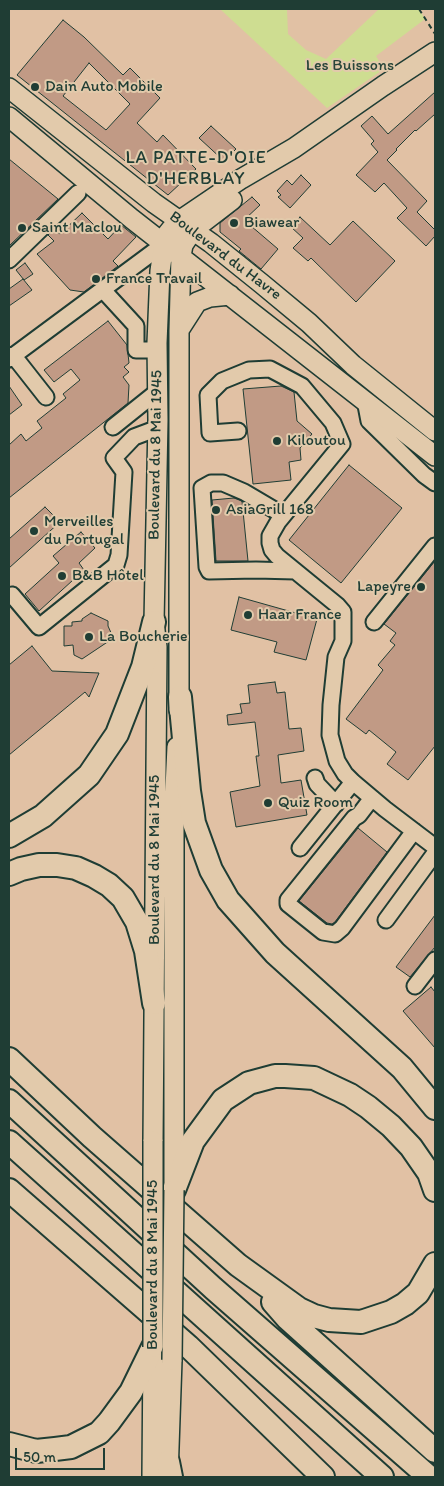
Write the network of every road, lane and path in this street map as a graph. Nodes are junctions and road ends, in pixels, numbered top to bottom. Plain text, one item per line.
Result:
1 (419, 9) edge
2 (435, 34) edge
3 (435, 42) edge
4 (435, 52) edge
5 (383, 86) junction
6 (9, 88) edge
7 (9, 117) edge
8 (80, 188) junction
9 (179, 237) junction
10 (9, 260) edge
11 (103, 290) junction
12 (230, 295) junction
13 (179, 331) junction
14 (158, 350) junction
15 (11, 357) edge
16 (158, 390) junction
17 (46, 397) dead end
18 (365, 400) junction
19 (113, 427) dead end
20 (158, 428) junction
21 (238, 431) dead end
22 (435, 431) edge
23 (435, 456) edge
24 (435, 483) edge
25 (283, 515) junction
26 (435, 546) edge
27 (295, 571) junction
28 (9, 597) edge
29 (374, 622) dead end
30 (155, 630) junction
31 (179, 638) junction
32 (180, 697) junction
33 (315, 778) dead end
34 (353, 782) junction
35 (372, 798) junction
36 (336, 804) junction
37 (414, 831) junction
38 (9, 836) edge
39 (435, 847) edge
40 (300, 848) dead end
41 (435, 853) edge
42 (9, 874) edge
43 (386, 920) dead end
44 (435, 960) edge
45 (415, 986) dead end
46 (154, 1003) junction
47 (11, 1063) edge
48 (9, 1101) edge
49 (435, 1108) edge
50 (9, 1142) edge
51 (9, 1190) edge
52 (174, 1190) junction
53 (435, 1190) edge
54 (9, 1209) edge
55 (57, 1234) junction
56 (435, 1264) edge
57 (238, 1265) junction
58 (153, 1347) junction
59 (9, 1444) edge
60 (435, 1451) edge
61 (169, 1472) edge
62 (320, 1475) edge
63 (152, 1477) edge
64 (382, 1477) edge
65 (429, 1477) edge

1 - 2 path
3 - 5 main road
4 - 5 main road
5 - 9 main road
6 - 9 main road, Boulevard du Havre
7 - 8 main road
8 - 9 main road
8 - 10 street
9 - 11 street
9 - 12 main road, Boulevard du Havre
9 - 13 main road, Boulevard du 8 Mai 1945
9 - 14 main road, Boulevard du 8 Mai 1945
9 - 22 main road, Boulevard du Havre
11 - 14 street
11 - 15 street
12 - 13 main road
12 - 18 main road, Boulevard du Havre
13 - 31 main road, Boulevard du 8 Mai 1945
14 - 16 main road, Boulevard du 8 Mai 1945
15 - 17 street
16 - 19 street
16 - 20 main road, Boulevard du 8 Mai 1945
18 - 23 main road, Boulevard du Havre
18 - 24 street
20 - 28 street
20 - 30 main road, Boulevard du 8 Mai 1945
21 - 25 street
25 - 27 street
25 - 27 street
26 - 29 street
27 - 34 street
30 - 31 main road
30 - 38 highway
30 - 46 main road, Boulevard du 8 Mai 1945
31 - 32 main road, Boulevard du 8 Mai 1945
32 - 49 highway
32 - 52 main road, Boulevard du 8 Mai 1945
33 - 36 street
34 - 35 street
34 - 36 street
35 - 37 street
35 - 37 street
36 - 40 street
37 - 39 street
41 - 43 street
42 - 46 highway
44 - 45 street
46 - 58 main road, Boulevard du 8 Mai 1945, bridge
47 - 57 highway
48 - 65 highway
50 - 64 highway
51 - 55 highway
52 - 53 highway
52 - 61 main road, Boulevard du 8 Mai 1945, bridge
54 - 55 highway
55 - 62 highway
56 - 57 highway
57 - 60 highway
58 - 59 highway
58 - 63 main road, Boulevard du 8 Mai 1945

